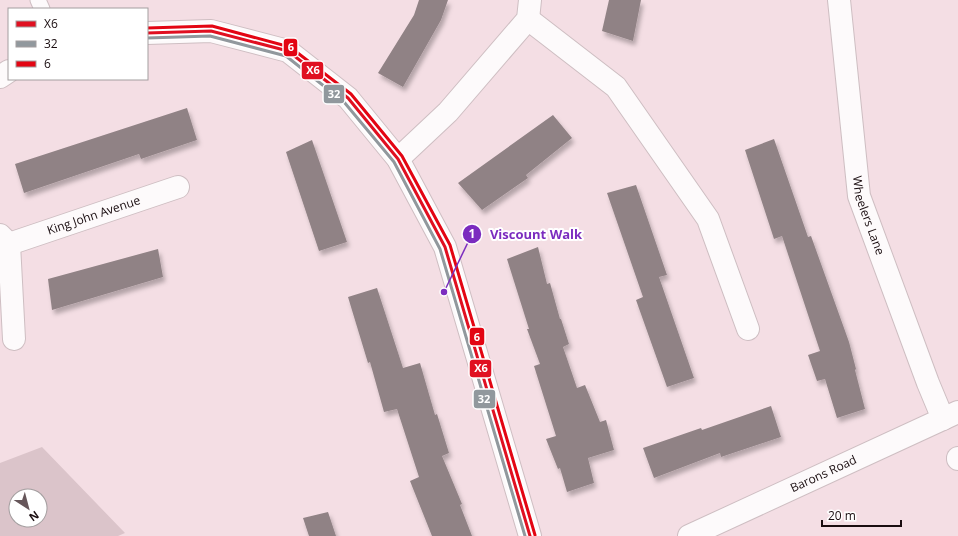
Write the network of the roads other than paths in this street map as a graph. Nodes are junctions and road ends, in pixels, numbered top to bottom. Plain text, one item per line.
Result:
1 (839, 0) edge
2 (529, 9) edge
3 (148, 33) edge
4 (398, 159) junction
5 (178, 187) dead end
6 (5, 240) edge
7 (748, 329) dead end
8 (14, 339) dead end
9 (951, 415) edge
10 (530, 536) edge
11 (689, 536) edge

1 - 9 street, Wheelers Lane
2 - 4 street
2 - 7 street
3 - 4 street
4 - 10 street
5 - 6 street, King John Avenue
6 - 8 street, King John Avenue
9 - 11 street, Barons Road

